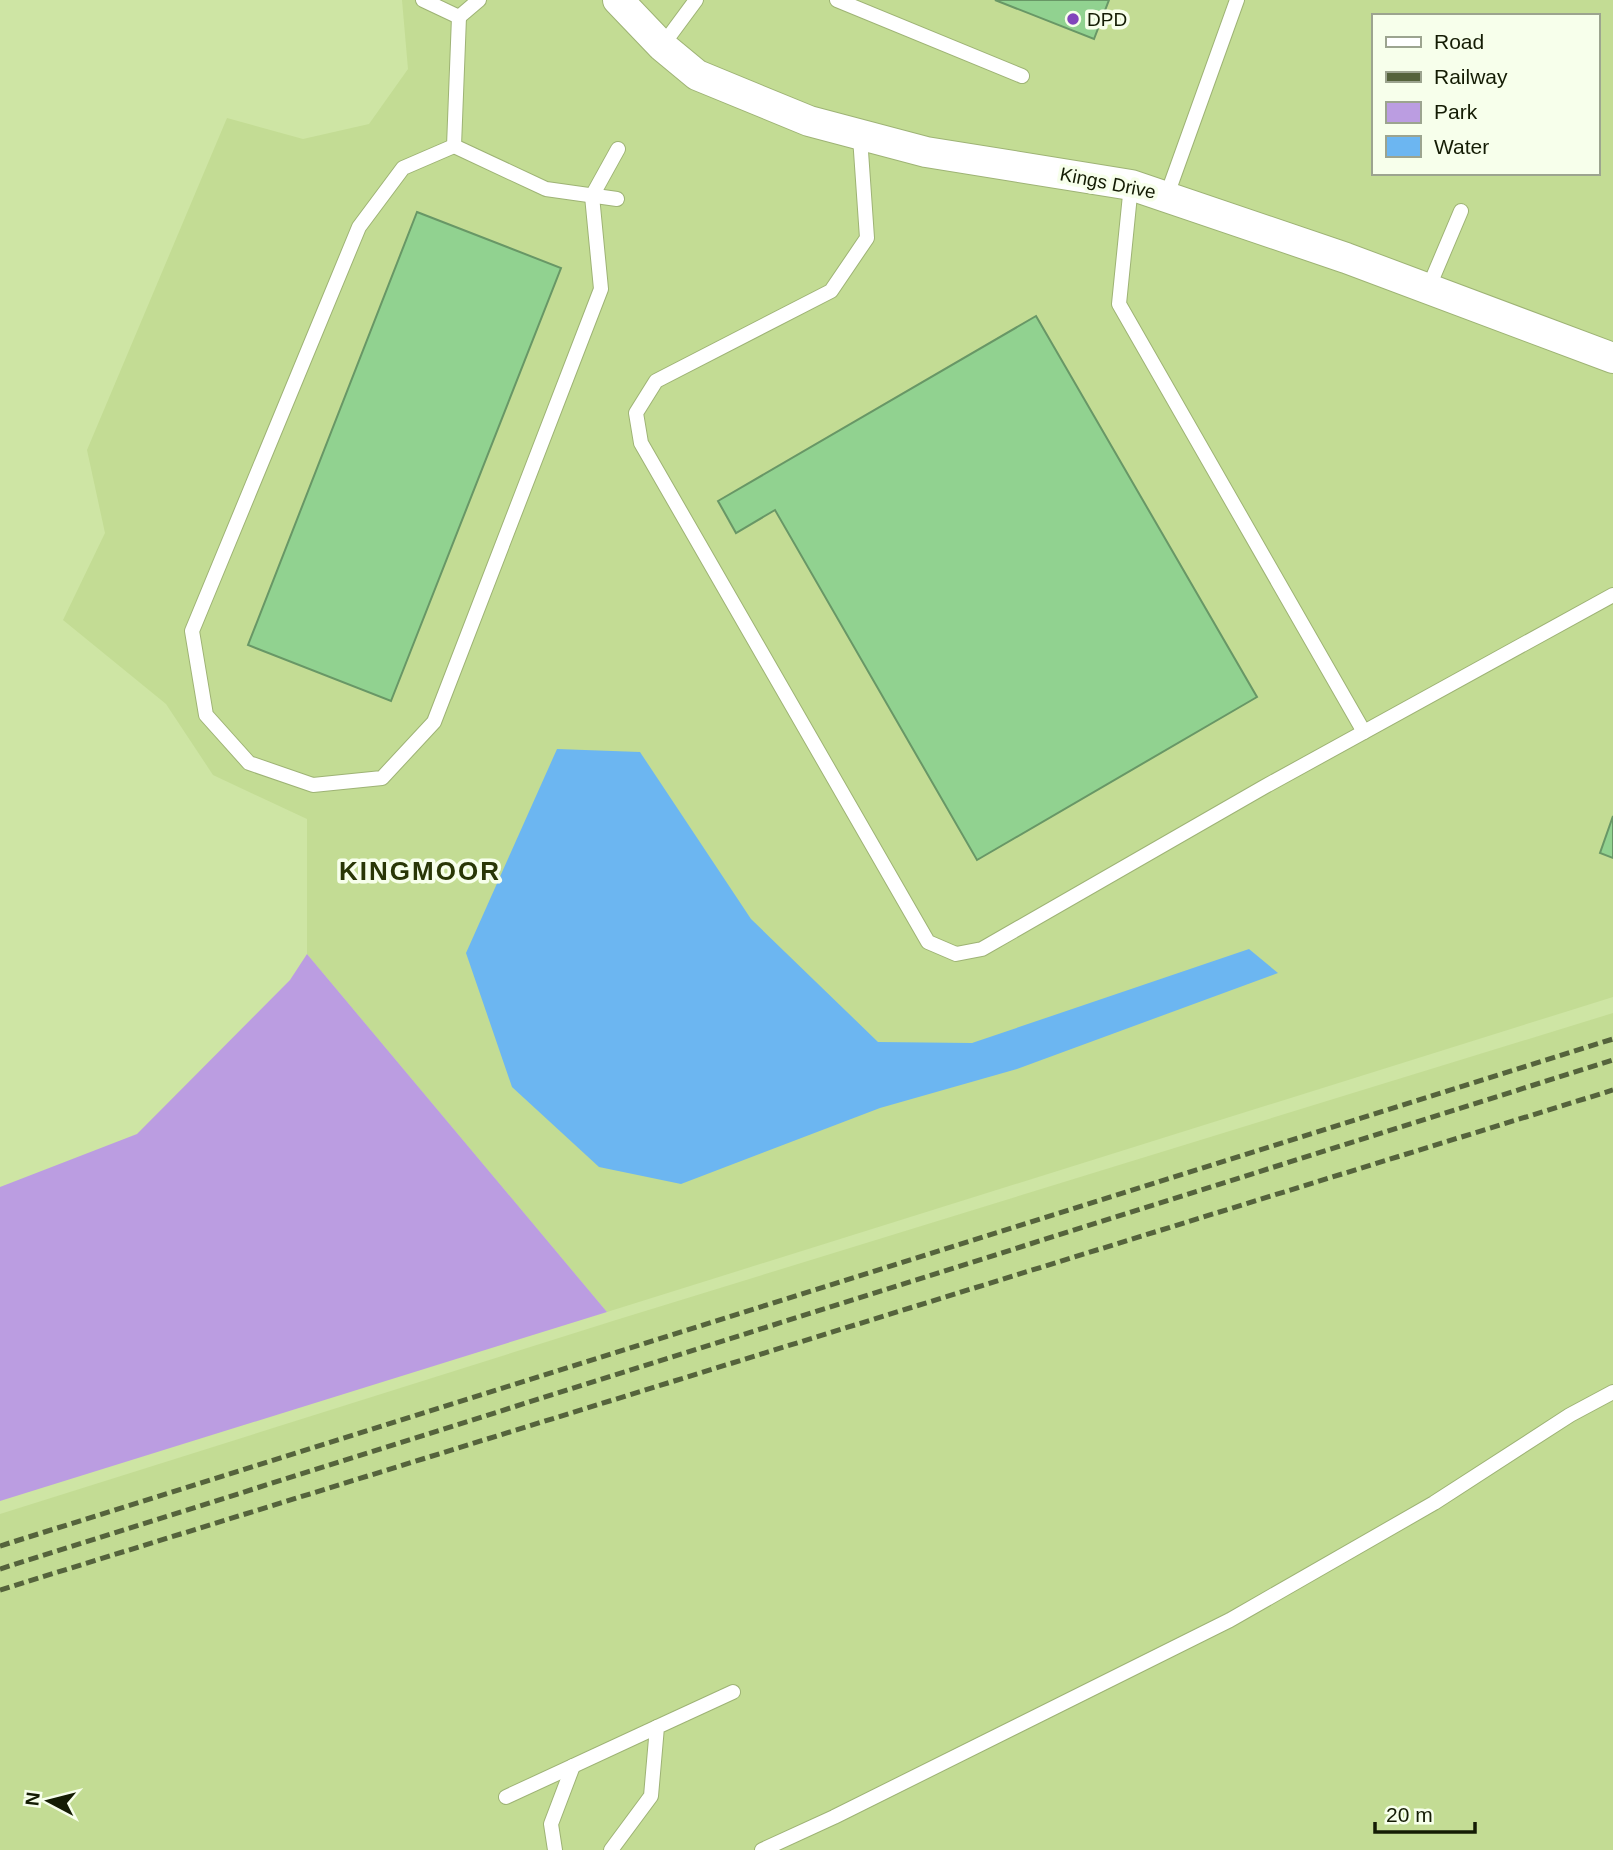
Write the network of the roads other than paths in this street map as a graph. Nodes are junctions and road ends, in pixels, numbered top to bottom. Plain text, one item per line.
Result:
1 (423, 0) edge
2 (479, 0) edge
3 (618, 0) edge
4 (696, 0) edge
5 (837, 0) edge
6 (1237, 0) edge
7 (459, 17) junction
8 (662, 46) junction
9 (1022, 76) dead end
10 (860, 137) junction
11 (454, 146) junction
12 (618, 149) dead end
13 (1131, 184) junction
14 (1167, 195) junction
15 (592, 196) junction
16 (617, 199) dead end
17 (1461, 211) dead end
18 (1428, 289) junction
19 (1613, 358) edge
20 (1613, 595) edge
21 (1364, 732) junction
22 (1613, 1392) edge
23 (733, 1692) dead end
24 (657, 1727) junction
25 (573, 1766) junction
26 (506, 1797) dead end
27 (555, 1850) edge
28 (611, 1850) edge
29 (762, 1850) edge

1 - 7 lane
2 - 7 lane
3 - 8 street, Kings Drive
4 - 8 lane
5 - 9 lane
6 - 14 lane
7 - 11 lane
8 - 10 street, Kings Drive
10 - 13 street, Kings Drive
10 - 21 lane
11 - 15 lane
11 - 15 lane
12 - 15 lane
13 - 14 street, Kings Drive
13 - 21 lane
14 - 18 street, Kings Drive
15 - 16 lane
17 - 18 lane
18 - 19 street, Kings Drive
20 - 21 lane
22 - 29 lane
23 - 24 lane
24 - 25 lane
24 - 28 lane
25 - 26 lane
25 - 27 lane

